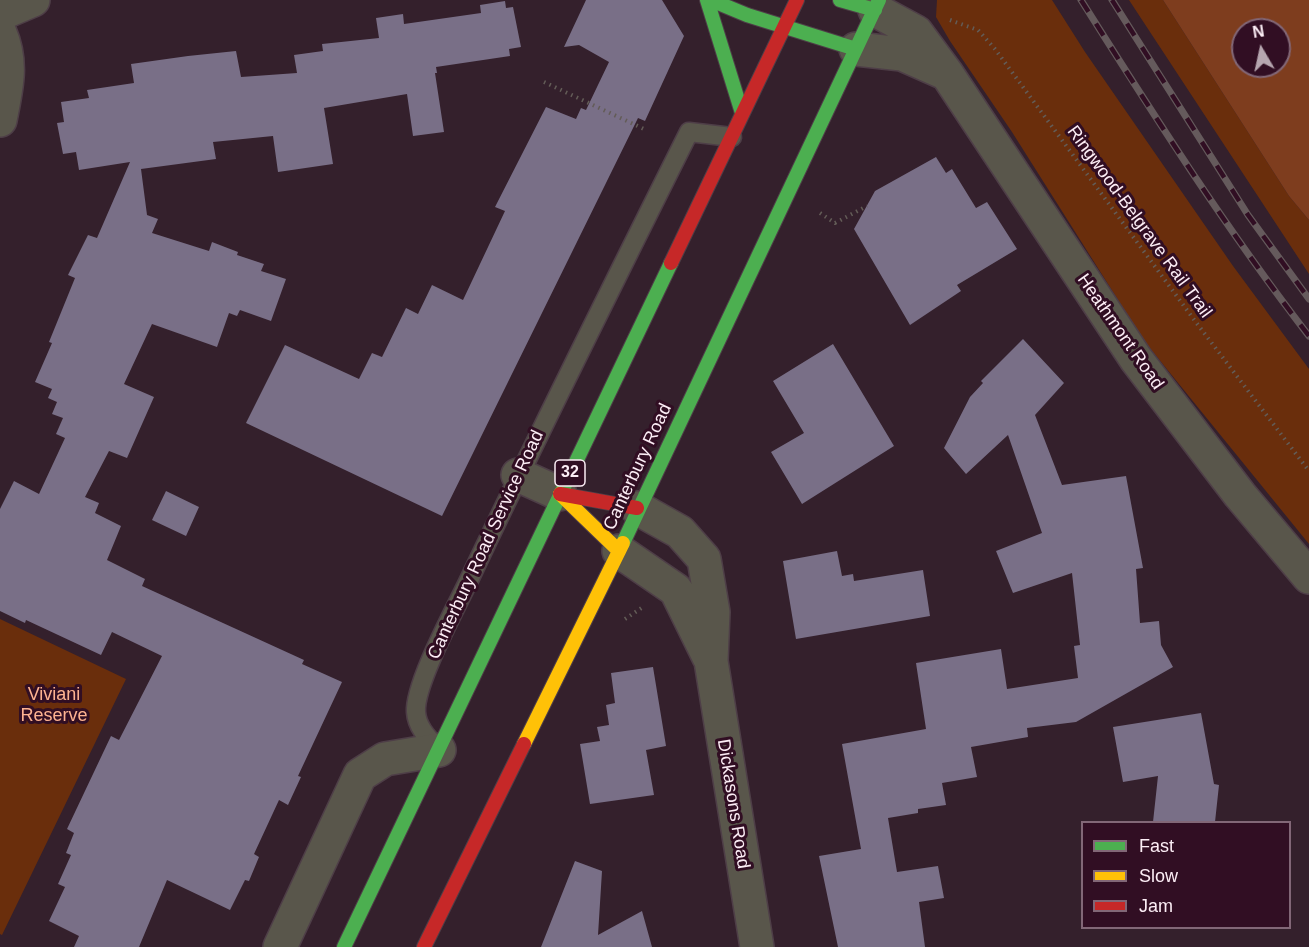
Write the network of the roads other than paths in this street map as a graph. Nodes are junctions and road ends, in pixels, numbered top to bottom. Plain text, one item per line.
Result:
1 (33, 0) edge
2 (709, 0) edge
3 (797, 0) edge
4 (840, 0) edge
5 (877, 5) edge
6 (0, 14) edge
7 (785, 25) junction
8 (0, 33) edge
9 (856, 49) junction
10 (947, 74) junction
11 (742, 114) junction
12 (0, 120) edge
13 (732, 136) junction
14 (518, 475) junction
15 (560, 494) junction
16 (637, 508) junction
17 (619, 551) junction
18 (704, 559) junction
19 (1309, 577) edge
20 (676, 590) junction
21 (711, 661) junction
22 (439, 750) junction
23 (280, 947) edge
24 (344, 947) edge
25 (424, 947) edge
26 (757, 947) edge

1 - 6 street
2 - 7 main road
2 - 11 main road
3 - 7 main road, 32
4 - 5 main road
5 - 9 main road, Canterbury Road
5 - 10 street, Heathmont Road
7 - 9 main road
7 - 11 main road, 32
8 - 12 street
9 - 10 street
9 - 16 main road, Canterbury Road
10 - 19 street, Heathmont Road
11 - 13 main road, 32
13 - 14 lane, Canterbury Road Service Road
13 - 15 main road, 32
14 - 15 street
14 - 22 lane, Canterbury Road Service Road
15 - 16 main road
15 - 17 main road
15 - 22 main road, 32
16 - 17 main road, Canterbury Road
16 - 18 street
17 - 20 street, Dickasons Road
17 - 25 main road, Canterbury Road
18 - 20 street
18 - 21 street, Dickasons Road
20 - 21 street, Dickasons Road
21 - 26 street, Dickasons Road
22 - 23 street
22 - 24 main road, 32

